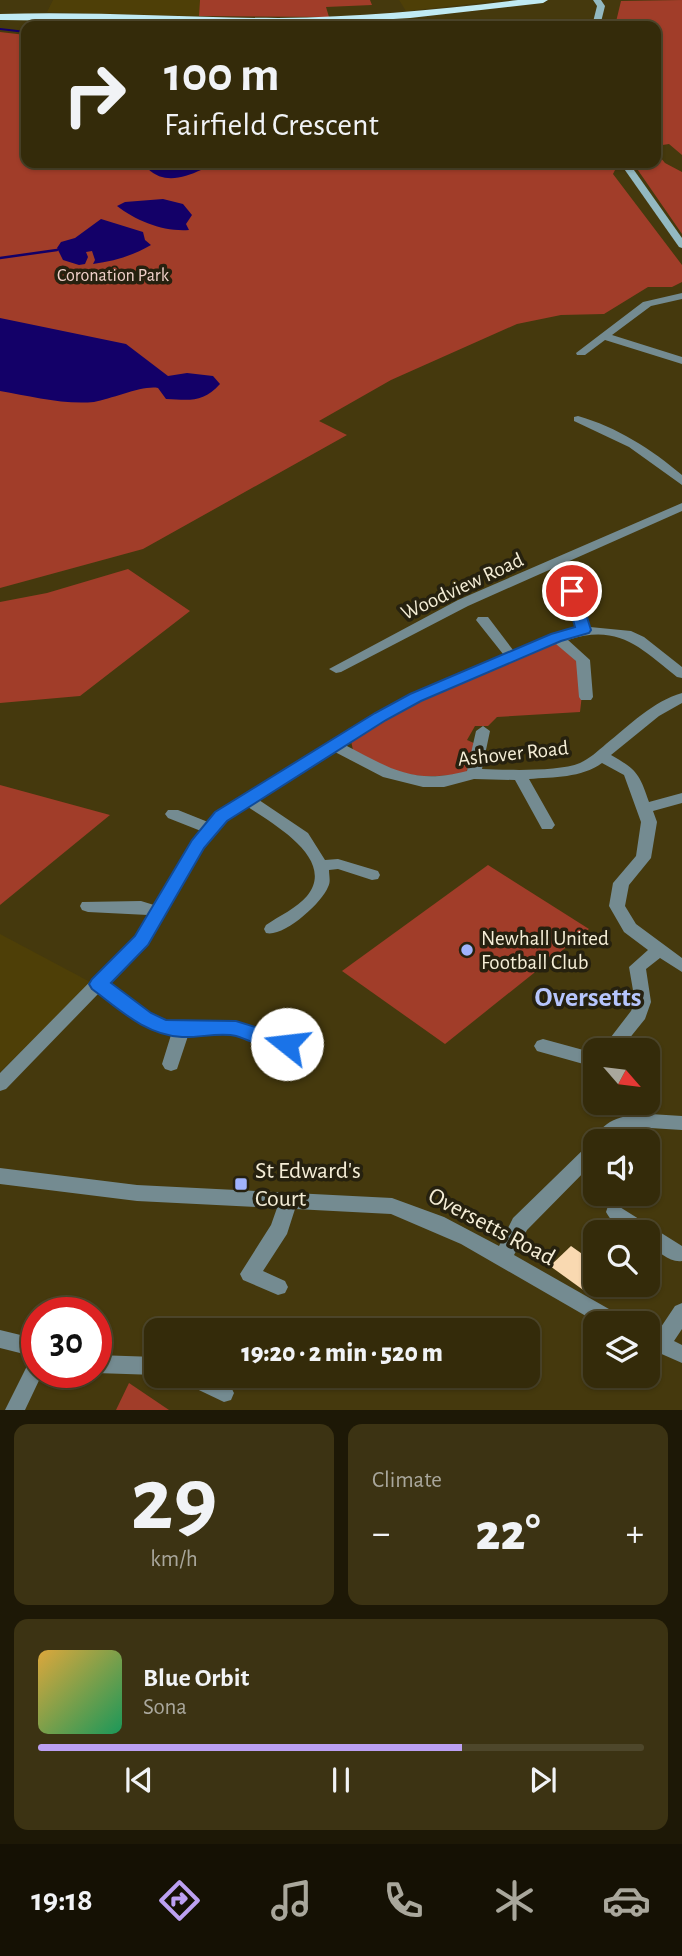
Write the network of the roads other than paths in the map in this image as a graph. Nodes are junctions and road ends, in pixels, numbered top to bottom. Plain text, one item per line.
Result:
1 (543, 0) edge
2 (597, 0) edge
3 (0, 17) edge
4 (260, 21) edge
5 (338, 21) edge
6 (597, 21) edge
7 (628, 168) edge
8 (682, 245) edge
9 (682, 296) edge
10 (604, 335) junction
11 (682, 350) edge
12 (581, 353) dead end
13 (677, 360) edge
14 (578, 419) dead end
15 (682, 481) edge
16 (682, 507) edge
17 (572, 591) dead end
18 (483, 621) dead end
19 (583, 630) junction
20 (556, 638) junction
21 (512, 657) junction
22 (337, 669) dead end
23 (682, 674) edge
24 (586, 697) dead end
25 (682, 697) edge
26 (482, 731) dead end
27 (334, 745) junction
28 (601, 756) junction
29 (474, 774) junction
30 (520, 775) junction
31 (682, 797) edge
32 (248, 800) junction
33 (643, 807) junction
34 (173, 814) dead end
35 (547, 825) dead end
36 (209, 828) junction
37 (321, 866) junction
38 (372, 875) dead end
39 (88, 906) dead end
40 (159, 912) junction
41 (272, 929) dead end
42 (659, 951) junction
43 (682, 966) edge
44 (98, 984) junction
45 (181, 1030) junction
46 (620, 1038) edge
47 (287, 1044) dead end
48 (544, 1046) dead end
49 (583, 1057) edge
50 (171, 1064) dead end
51 (0, 1084) edge
52 (682, 1123) edge
53 (615, 1129) edge
54 (583, 1161) edge
55 (0, 1176) edge
56 (289, 1199) junction
57 (615, 1212) dead end
58 (627, 1220) edge
59 (660, 1242) edge
60 (678, 1254) dead end
61 (502, 1258) junction
62 (278, 1287) dead end
63 (595, 1311) edge
64 (682, 1312) edge
65 (660, 1336) edge
66 (0, 1339) edge
67 (21, 1344) edge
68 (660, 1345) edge
69 (682, 1354) edge
70 (112, 1365) edge
71 (144, 1366) edge
72 (25, 1388) edge
73 (214, 1388) edge
74 (224, 1393) dead end
75 (15, 1410) edge

1 - 5 highway
2 - 6 main road
3 - 4 highway
7 - 8 main road
9 - 10 street
10 - 12 street
10 - 13 street
11 - 13 street
14 - 15 street
16 - 22 street, Woodview Road
17 - 19 street
18 - 21 street
19 - 20 street
19 - 23 street
20 - 21 street
20 - 24 street
21 - 27 street
25 - 28 street, Ashover Road
26 - 29 street
27 - 29 street, Ashover Road
27 - 32 street
28 - 30 street, Ashover Road
28 - 33 street
29 - 30 street, Ashover Road
30 - 35 street
31 - 33 street
32 - 36 street
32 - 37 street
33 - 42 street
34 - 36 street
36 - 40 street
37 - 38 street
37 - 41 street
39 - 40 street
40 - 44 street
42 - 43 street
42 - 46 street
44 - 45 street
44 - 51 street
45 - 47 street
45 - 50 street
48 - 49 street
52 - 53 street
54 - 61 street
55 - 56 street, Oversetts Road
56 - 61 street, Oversetts Road
56 - 62 street
57 - 58 street
59 - 60 street
61 - 63 street, Oversetts Road
64 - 65 street
66 - 67 street
68 - 69 street
70 - 71 street
72 - 75 street
73 - 74 street

